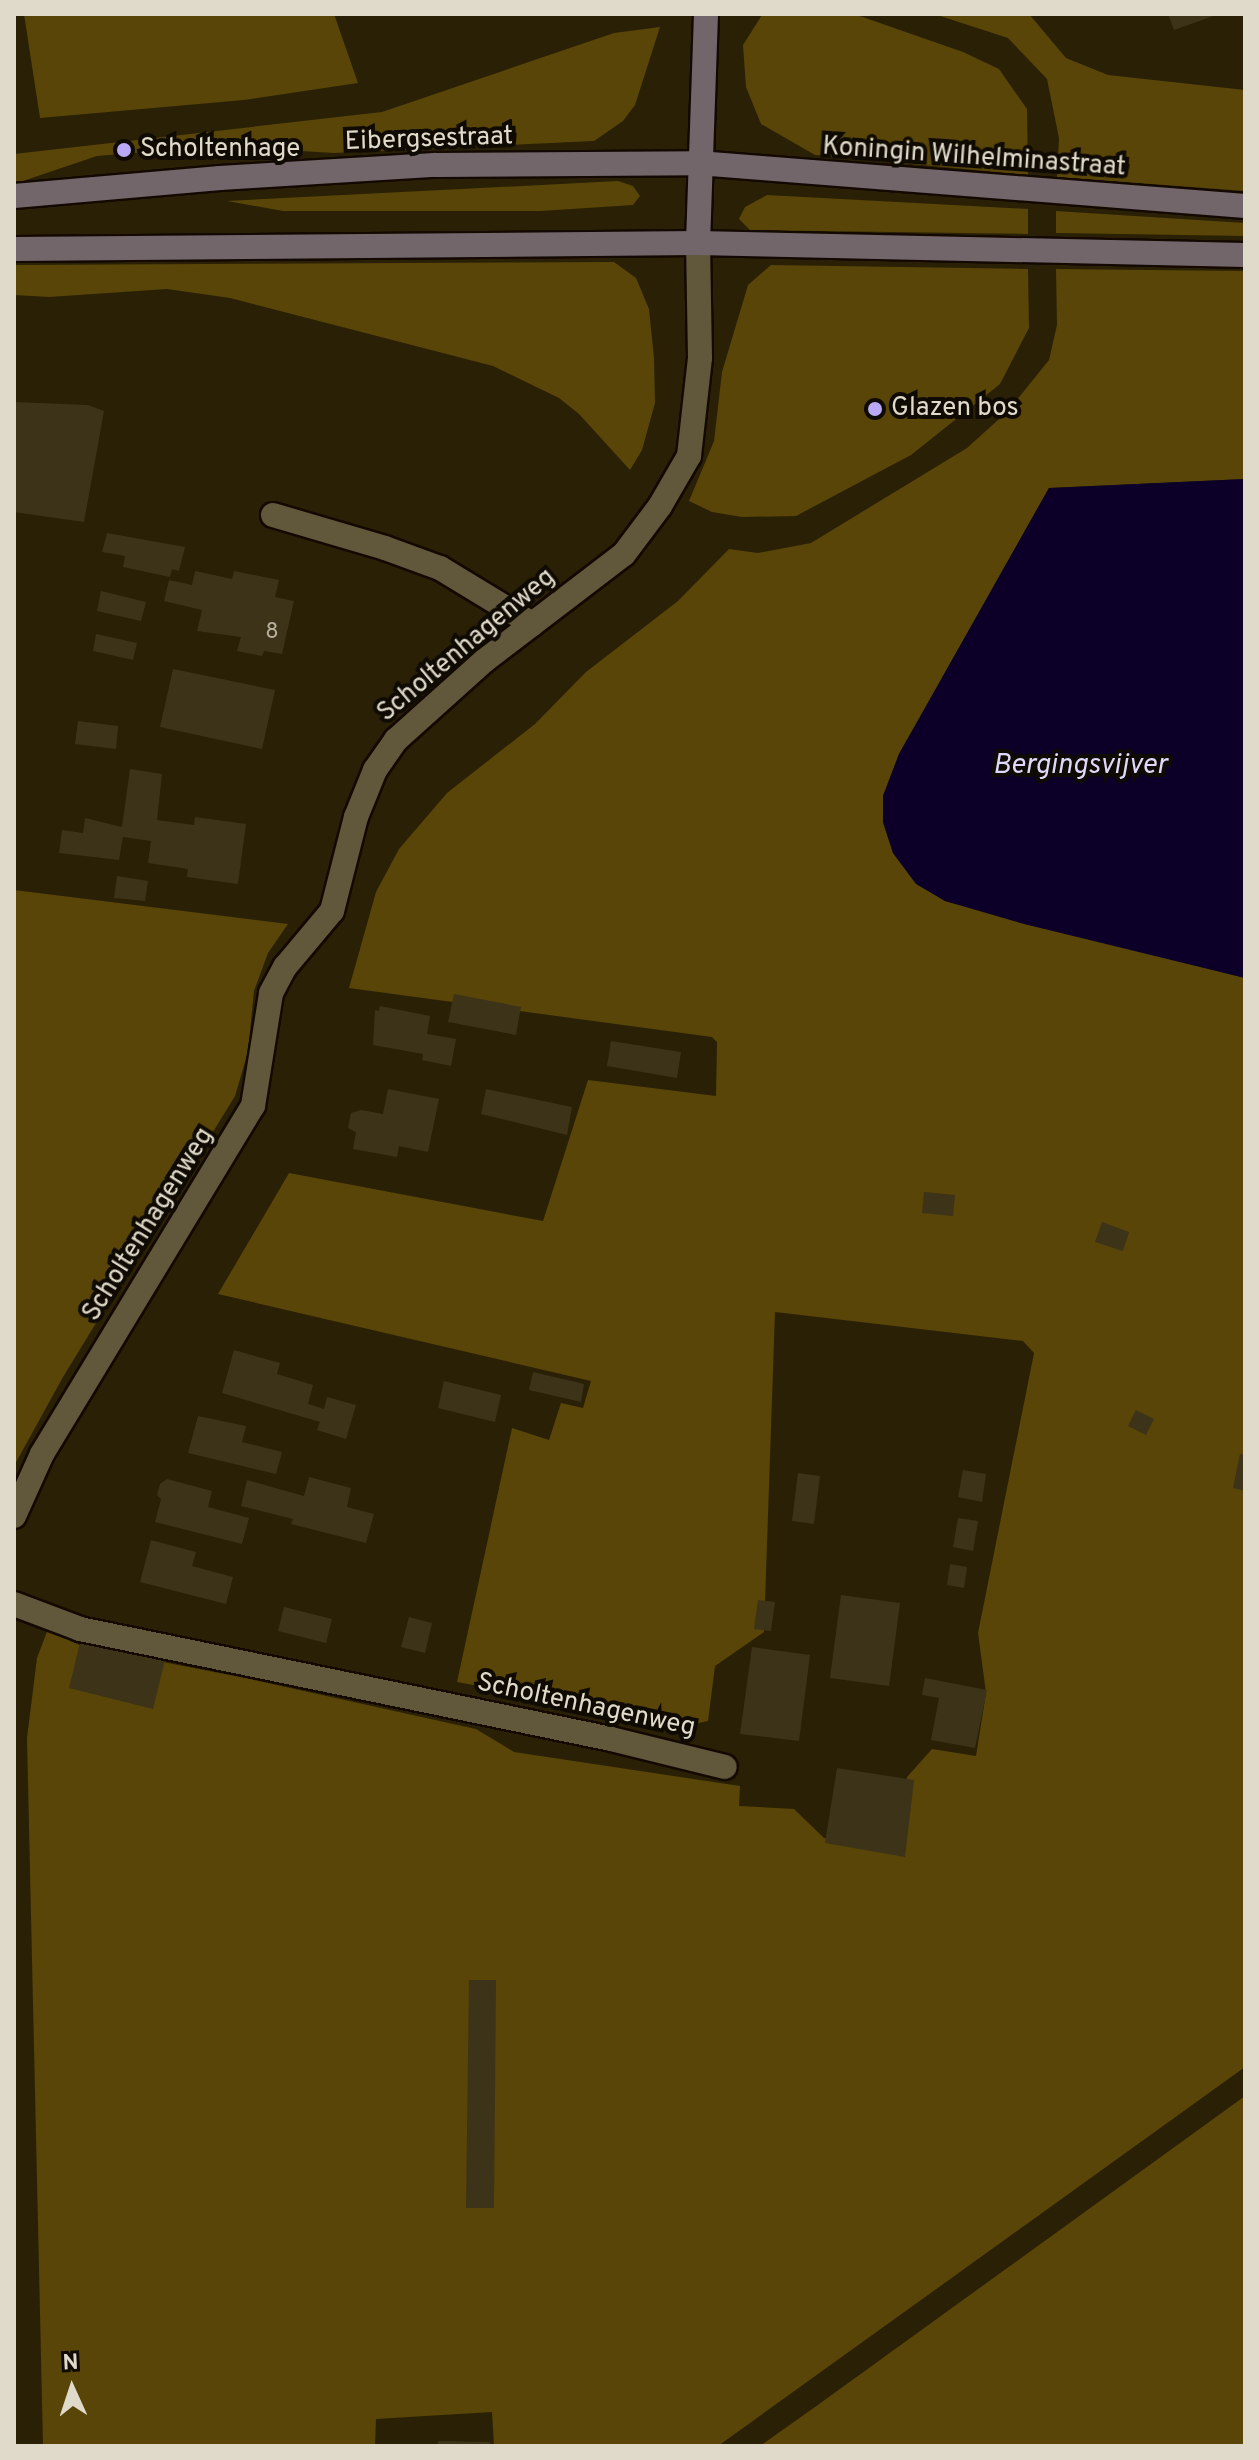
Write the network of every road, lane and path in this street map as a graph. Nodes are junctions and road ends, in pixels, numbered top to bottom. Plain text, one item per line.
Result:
1 (706, 14) edge
2 (698, 163) junction
3 (14, 196) edge
4 (1245, 206) edge
5 (698, 243) junction
6 (14, 249) edge
7 (1245, 255) edge
8 (273, 515) dead end
9 (532, 624) junction
10 (14, 1516) edge
11 (14, 1604) edge
12 (725, 1767) dead end

1 - 2 main road
2 - 3 main road, Eibergsestraat
2 - 4 main road, Koningin Wilhelminastraat
2 - 5 main road
5 - 6 main road
5 - 7 main road
5 - 9 street, Scholtenhagenweg
8 - 9 street
9 - 10 street, Scholtenhagenweg
11 - 12 street, Scholtenhagenweg

